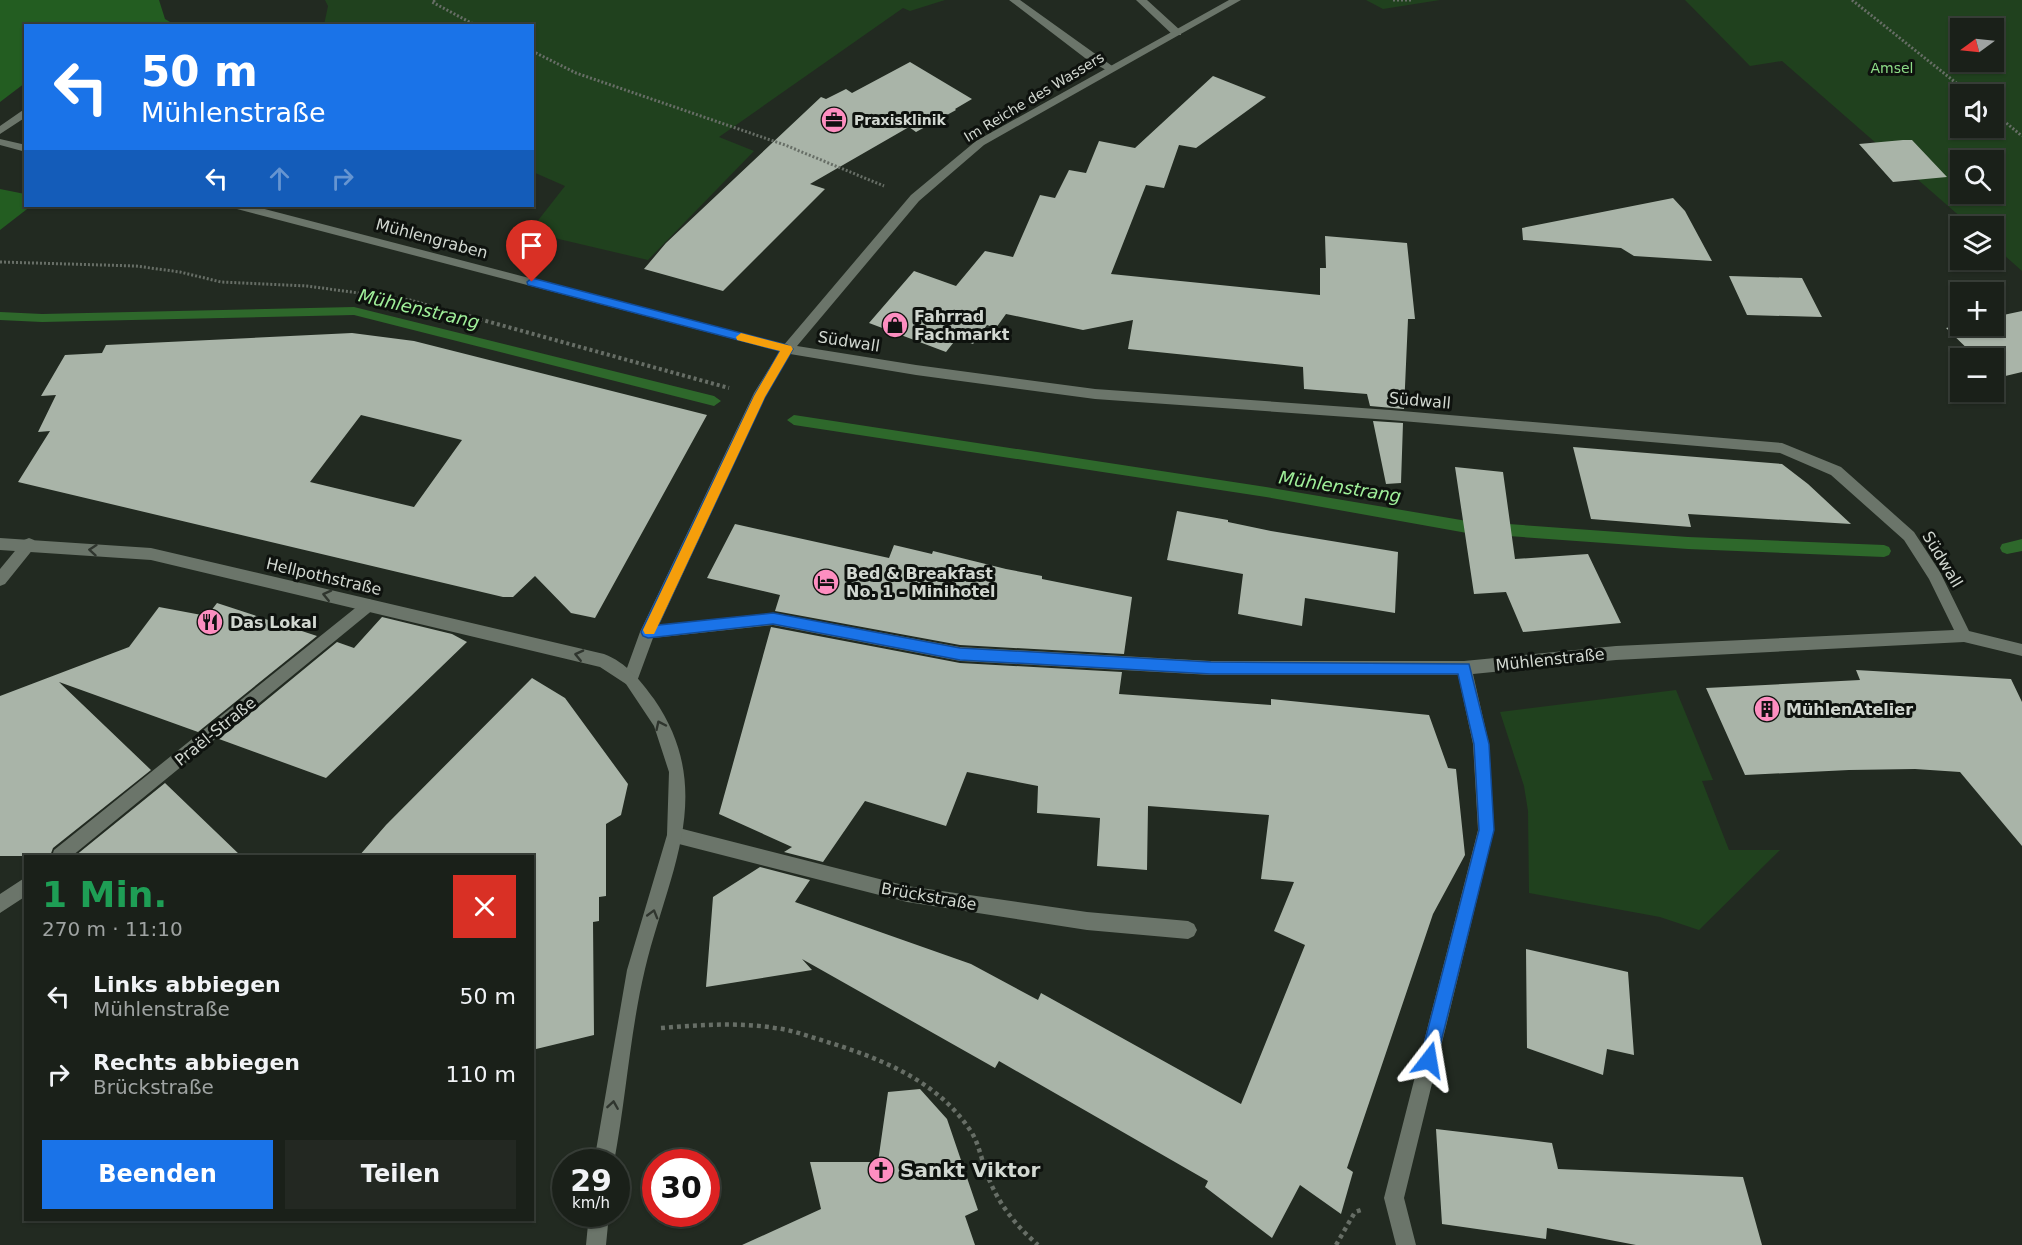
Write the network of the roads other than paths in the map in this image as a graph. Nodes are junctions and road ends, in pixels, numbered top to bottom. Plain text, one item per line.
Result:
1 (1014, 0) edge
2 (1141, 0) edge
3 (1236, 0) edge
4 (1177, 33) junction
5 (1110, 68) junction
6 (24, 113) edge
7 (0, 131) edge
8 (0, 142) edge
9 (24, 148) edge
10 (246, 207) edge
11 (787, 349) junction
12 (0, 544) edge
13 (29, 544) junction
14 (0, 580) edge
15 (369, 605) junction
16 (648, 632) junction
17 (1964, 636) junction
18 (2022, 650) edge
19 (1464, 668) junction
20 (631, 679) junction
21 (675, 835) junction
22 (61, 855) edge
23 (24, 887) edge
24 (0, 905) edge
25 (1188, 930) dead end
26 (606, 1149) edge
27 (598, 1227) edge
28 (596, 1245) edge
29 (1406, 1245) edge

1 - 5 street
2 - 4 street
3 - 4 street, Im Reiche des Wassers
4 - 5 street, Im Reiche des Wassers
5 - 11 street, Im Reiche des Wassers
6 - 7 street
8 - 9 street
10 - 11 street, Mühlengraben
11 - 16 street, Im Reiche des Wassers
11 - 17 street, Südwall
12 - 13 street, Hellpothstraße
13 - 14 street
15 -> 13 street, Hellpothstraße
20 -> 15 street, Hellpothstraße
15 - 22 street, Praël-Straße
16 - 19 street, Mühlenstraße
16 - 20 street
17 - 18 street, Mühlenstraße
17 - 19 street, Mühlenstraße
19 - 29 street
21 -> 20 street
21 - 25 street, Brückstraße
26 -> 21 street
23 - 24 street
27 - 28 street

